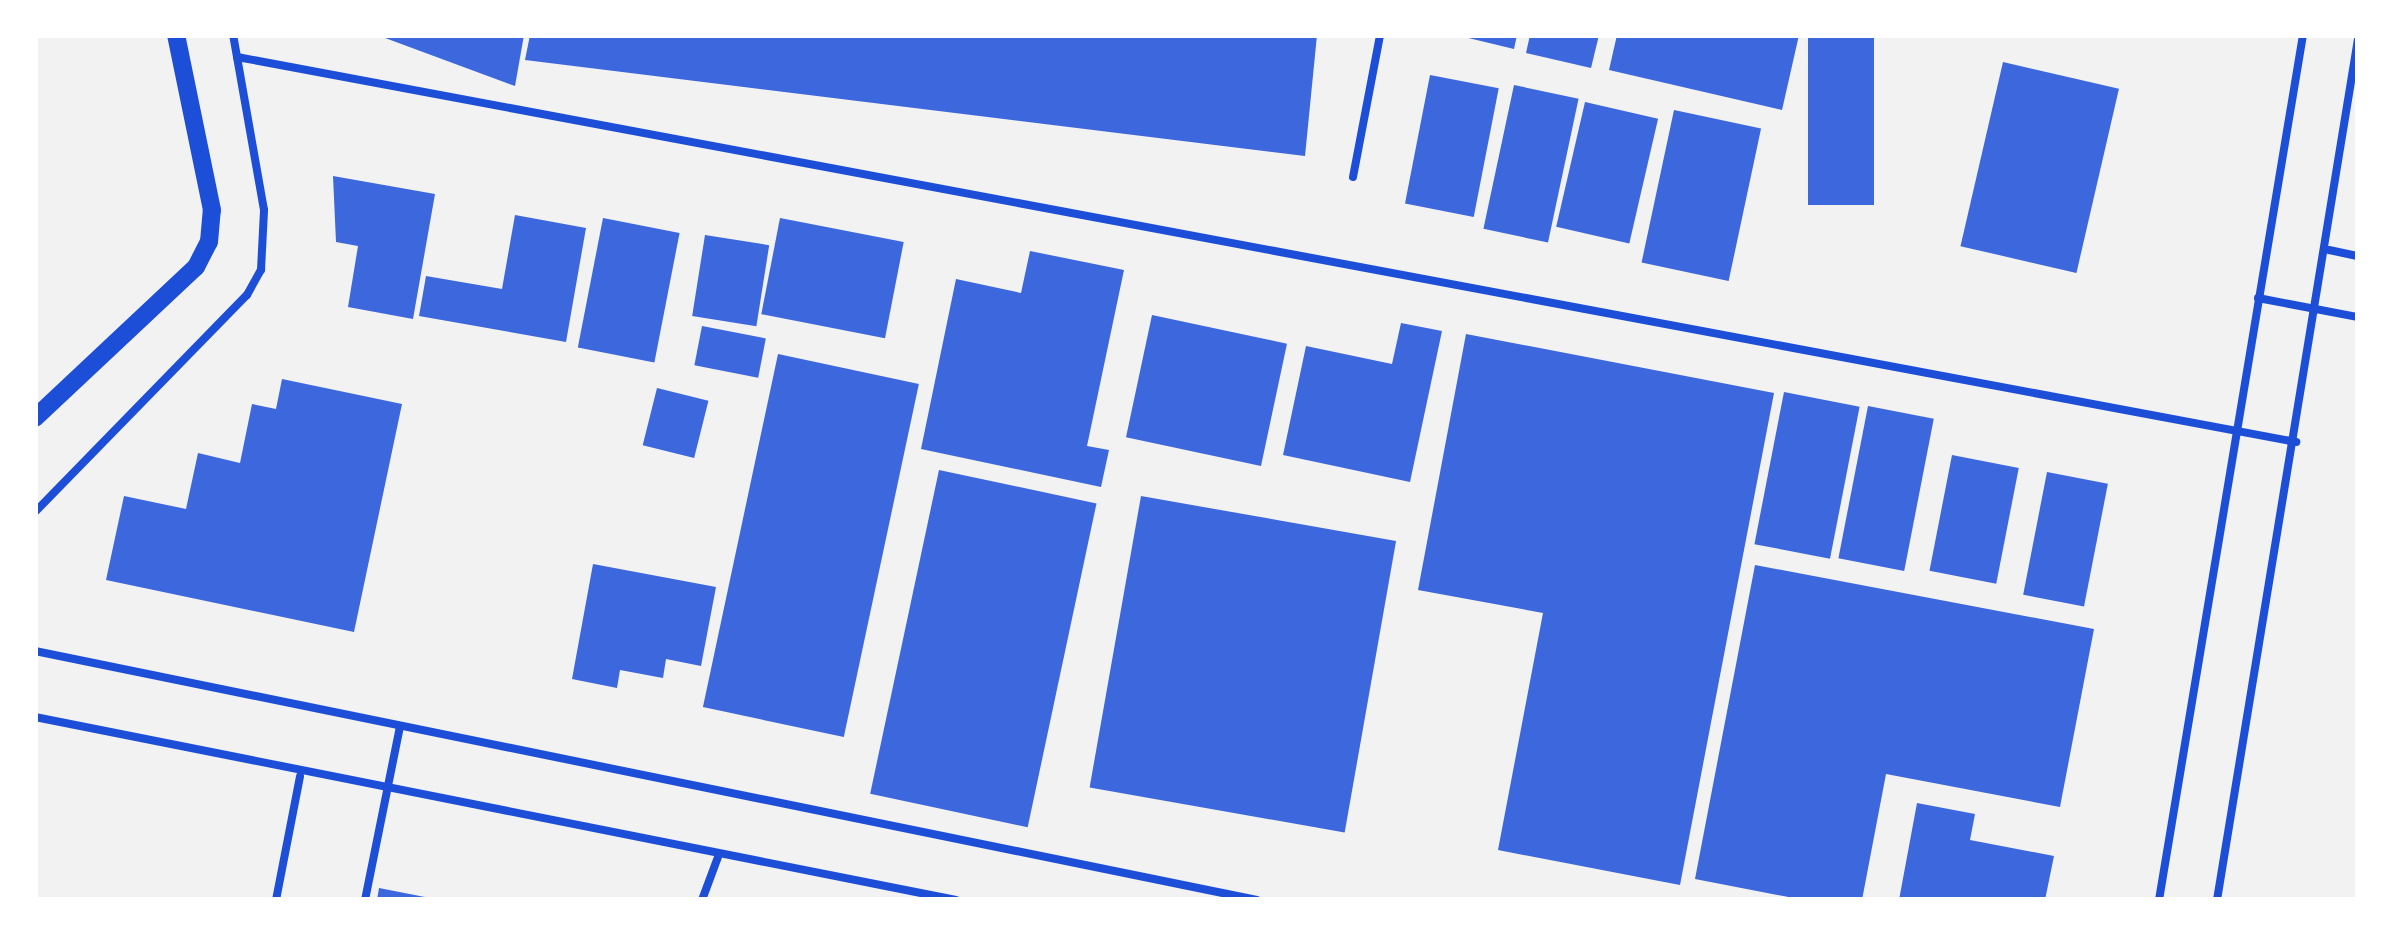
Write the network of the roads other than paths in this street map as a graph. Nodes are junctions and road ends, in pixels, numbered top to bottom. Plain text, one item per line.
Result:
1 (176, 35) edge
2 (233, 35) edge
3 (1380, 35) edge
4 (2303, 35) edge
5 (2358, 38) edge
6 (237, 56) junction
7 (1354, 177) dead end
8 (2329, 250) junction
9 (2358, 256) edge
10 (2258, 298) junction
11 (2319, 309) junction
12 (2358, 317) edge
13 (35, 418) edge
14 (2236, 432) junction
15 (2296, 442) junction
16 (35, 512) edge
17 (35, 651) edge
18 (35, 717) edge
19 (400, 726) junction
20 (300, 776) junction
21 (386, 793) junction
22 (718, 857) junction
23 (276, 900) edge
24 (364, 900) edge
25 (702, 900) edge
26 (956, 900) edge
27 (1257, 900) edge
28 (2159, 900) edge
29 (2216, 900) edge

1 - 13 street
2 - 6 lane
3 - 7 lane
4 - 10 lane
5 - 8 lane
6 - 14 lane
6 - 16 lane
8 - 9 lane
8 - 11 lane
10 - 11 lane
10 - 14 lane
11 - 12 lane
11 - 15 lane
14 - 15 lane
14 - 28 lane
15 - 29 lane
17 - 19 lane
18 - 20 lane
19 - 21 lane
19 - 27 lane
20 - 21 lane
20 - 23 lane
21 - 22 lane
21 - 24 lane
22 - 25 lane
22 - 26 lane

